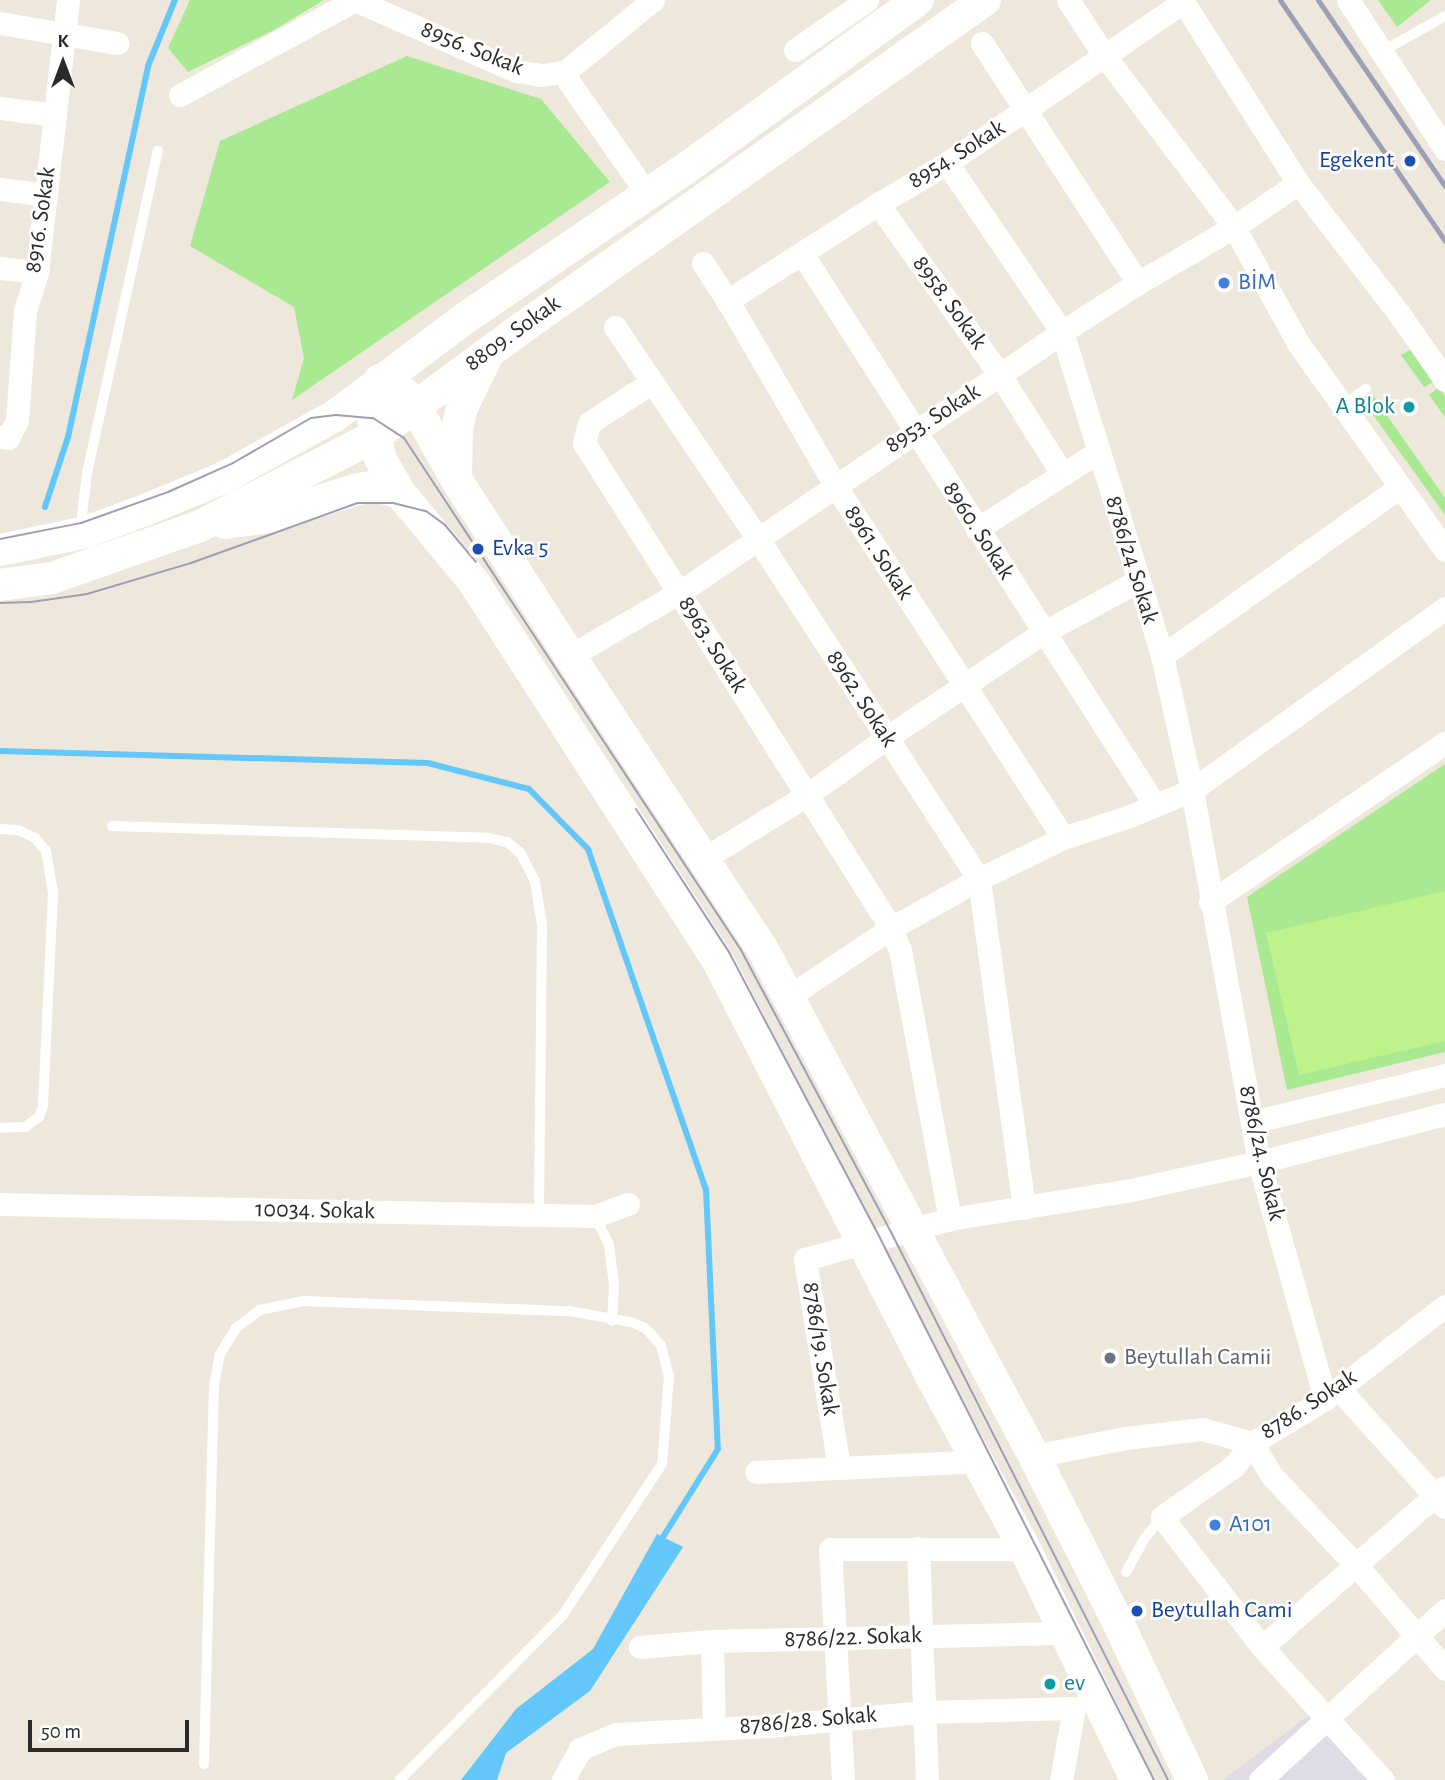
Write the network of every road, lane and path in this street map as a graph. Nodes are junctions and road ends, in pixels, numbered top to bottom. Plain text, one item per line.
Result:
1 (68, 0) edge
2 (355, 0) edge
3 (653, 0) edge
4 (867, 0) edge
5 (918, 0) edge
6 (985, 0) edge
7 (1068, 0) edge
8 (1348, 0) edge
9 (1183, 1) edge
10 (1445, 16) edge
11 (0, 23) edge
12 (64, 33) junction
13 (117, 43) dead end
14 (982, 43) dead end
15 (795, 50) dead end
16 (1381, 52) junction
17 (1104, 55) junction
18 (566, 71) junction
19 (180, 95) dead end
20 (0, 108) edge
21 (1025, 112) junction
22 (55, 115) junction
23 (1445, 149) edge
24 (158, 151) dead end
25 (947, 163) junction
26 (1297, 183) junction
27 (0, 189) edge
28 (647, 194) junction
29 (46, 195) junction
30 (878, 204) junction
31 (1234, 227) junction
32 (803, 255) junction
33 (703, 263) dead end
34 (0, 268) edge
35 (37, 272) junction
36 (1138, 282) junction
37 (727, 301) junction
38 (615, 327) dead end
39 (1062, 332) junction
40 (490, 351) junction
41 (10, 353) edge
42 (1000, 375) junction
43 (380, 380) junction
44 (1445, 380) edge
45 (652, 382) junction
46 (1366, 389) dead end
47 (415, 406) junction
48 (1341, 407) junction
49 (914, 431) junction
50 (374, 436) junction
51 (4, 438) edge
52 (1098, 452) junction
53 (1063, 475) junction
54 (456, 479) junction
55 (835, 485) junction
56 (1400, 488) junction
57 (400, 493) junction
58 (198, 527) junction
59 (977, 529) junction
60 (86, 532) junction
61 (758, 539) junction
62 (0, 550) edge
63 (1445, 550) edge
64 (1138, 581) junction
65 (0, 585) edge
66 (680, 592) junction
67 (1445, 608) edge
68 (1044, 632) junction
69 (570, 656) junction
70 (1162, 656) junction
71 (964, 687) junction
72 (886, 738) junction
73 (1445, 743) edge
74 (1192, 790) junction
75 (807, 795) junction
76 (1156, 805) junction
77 (112, 826) dead end
78 (0, 829) edge
79 (1063, 838) junction
80 (702, 859) junction
81 (979, 878) junction
82 (1210, 902) junction
83 (891, 928) junction
84 (788, 997) junction
85 (1445, 1075) edge
86 (1445, 1114) edge
87 (1252, 1122) junction
88 (0, 1128) edge
89 (1259, 1162) junction
90 (0, 1204) edge
91 (628, 1204) dead end
92 (1024, 1208) junction
93 (539, 1215) junction
94 (595, 1216) junction
95 (950, 1219) junction
96 (914, 1229) junction
97 (862, 1242) junction
98 (1441, 1318) edge
99 (612, 1321) junction
100 (1332, 1394) junction
101 (1252, 1443) junction
102 (1034, 1456) junction
103 (978, 1461) junction
104 (839, 1467) junction
105 (757, 1472) dead end
106 (1442, 1497) edge
107 (1162, 1517) junction
108 (918, 1548) junction
109 (1025, 1549) junction
110 (1356, 1564) junction
111 (1126, 1572) dead end
112 (1445, 1610) edge
113 (1067, 1633) junction
114 (921, 1635) junction
115 (1416, 1636) junction
116 (836, 1640) junction
117 (712, 1641) junction
118 (640, 1647) dead end
119 (1262, 1647) junction
120 (1445, 1669) edge
121 (924, 1712) junction
122 (840, 1718) junction
123 (1325, 1718) junction
124 (714, 1728) junction
125 (204, 1764) dead end
126 (1128, 1776) edge
127 (400, 1780) edge
128 (563, 1780) edge
129 (844, 1780) edge
130 (927, 1780) edge
131 (1062, 1780) edge
132 (1192, 1780) edge
133 (1260, 1780) edge
134 (1383, 1780) edge

1 - 12 street, 8916. Sokak
2 - 18 street, 8956. Sokak
2 - 19 street
3 - 18 street
4 - 15 street
5 - 28 street, 8809. Sokak
6 - 40 street, 8809. Sokak
7 - 17 street
8 - 16 street
9 - 17 street, 8954. Sokak
9 - 26 street
10 - 16 lane
11 - 12 street
12 - 13 street
12 - 22 street, 8916. Sokak
14 - 21 street
16 - 23 street
17 - 21 street, 8954. Sokak
17 - 31 street
18 - 28 street
20 - 22 street
21 - 25 street, 8954. Sokak
21 - 36 street
22 - 29 street, 8916. Sokak
24 - 60 lane
25 - 30 street, 8954. Sokak
25 - 39 street, 8786/24 Sokak
26 - 31 street, 8953. Sokak
26 - 44 street
27 - 29 street
28 - 43 street, 8809. Sokak
29 - 35 street, 8916. Sokak
30 - 32 street, 8954. Sokak
30 - 42 street, 8958. Sokak
31 - 36 street, 8953. Sokak
31 - 48 street
32 - 37 street, 8954. Sokak
32 - 49 street, 8960. Sokak
33 - 37 street, 8961. Sokak
34 - 35 street
35 - 41 street, 8916. Sokak
36 - 39 street, 8953. Sokak
37 - 55 street, 8961. Sokak
38 - 45 street, 8962. Sokak
39 - 42 street, 8953. Sokak
39 - 52 street, 8786/24 Sokak
40 - 47 street, 8809. Sokak
40 - 54 street
41 - 51 street, 8916. Sokak
42 - 49 street, 8953. Sokak
42 - 53 street, 8958. Sokak
43 - 47 street
43 - 50 street
43 - 60 street, 8809. Sokak
45 - 61 street, 8962. Sokak
45 - 66 street, 8963. Sokak
46 - 48 lane
47 - 50 street, 8809. Sokak
47 - 54 street
48 - 56 street
49 - 55 street, 8953. Sokak
49 - 59 street, 8960. Sokak
50 - 57 street
50 - 58 street, 8809. Sokak
52 - 53 street
52 - 64 street, 8786/24 Sokak
53 - 59 street
54 - 69 street
55 - 61 street, 8953. Sokak
55 - 71 street, 8961. Sokak
56 - 63 street
56 - 70 street
57 - 58 street
57 - 97 street
58 - 65 street, 8809. Sokak
59 - 68 street, 8960. Sokak
60 - 62 street, 8809. Sokak
61 - 66 street, 8953. Sokak
61 - 72 street, 8962. Sokak
64 - 68 street
64 - 70 street, 8786/24 Sokak
66 - 69 street, 8953. Sokak
66 - 75 street, 8963. Sokak
67 - 74 street
68 - 71 street
68 - 76 street, 8960. Sokak
69 - 80 street
70 - 74 street, 8786/24 Sokak
71 - 72 street
71 - 79 street, 8961. Sokak
72 - 75 street
72 - 81 street, 8962. Sokak
73 - 82 street
74 - 76 street
74 - 82 street
75 - 80 street
75 - 83 street, 8963. Sokak
76 - 79 street
77 - 93 lane
78 - 88 lane
79 - 81 street
80 - 84 street
81 - 83 street
81 - 92 street
82 - 87 street, 8786/24. Sokak
83 - 84 street
83 - 95 street, 8963. Sokak
84 - 96 street
85 - 87 street
86 - 89 street, 8786/19. Sokak
87 - 89 street, 8786/24. Sokak
89 - 92 street, 8786/19. Sokak
89 - 100 street, 8786/24. Sokak
90 - 93 street, 10034. Sokak
91 - 94 street, 10034. Sokak
92 - 95 street, 8786/19. Sokak
93 - 94 street, 10034. Sokak
94 - 99 lane
95 - 96 street, 8786/19. Sokak
96 - 97 street, 8786/19. Sokak
96 - 102 street
97 - 103 street
97 - 104 street, 8786/19. Sokak
98 - 100 street, 8786. Sokak
99 - 125 lane
99 - 127 lane
100 - 101 street, 8786. Sokak
100 - 106 street
101 - 102 street
101 - 107 street, 8786. Sokak
101 - 110 street
102 - 132 street
103 - 104 street
103 - 109 street
104 - 105 street
106 - 110 street
107 - 111 lane, 8786. Sokak
107 - 119 street
108 - 109 street
108 - 114 street
108 - 116 street
109 - 113 street
110 - 115 street
110 - 119 street
112 - 115 street
113 - 114 street, 8786/22. Sokak
113 - 126 street
114 - 116 street, 8786/22. Sokak
114 - 121 street
115 - 120 street
115 - 123 street
116 - 117 street, 8786/22. Sokak
116 - 122 street
117 - 118 street, 8786/22. Sokak
117 - 124 street
119 - 123 street
121 - 122 street, 8786/28. Sokak
121 - 130 street
121 - 131 street, 8786/28. Sokak
122 - 124 street, 8786/28. Sokak
122 - 129 street
123 - 133 street
123 - 134 street
124 - 128 street, 8786/28. Sokak

